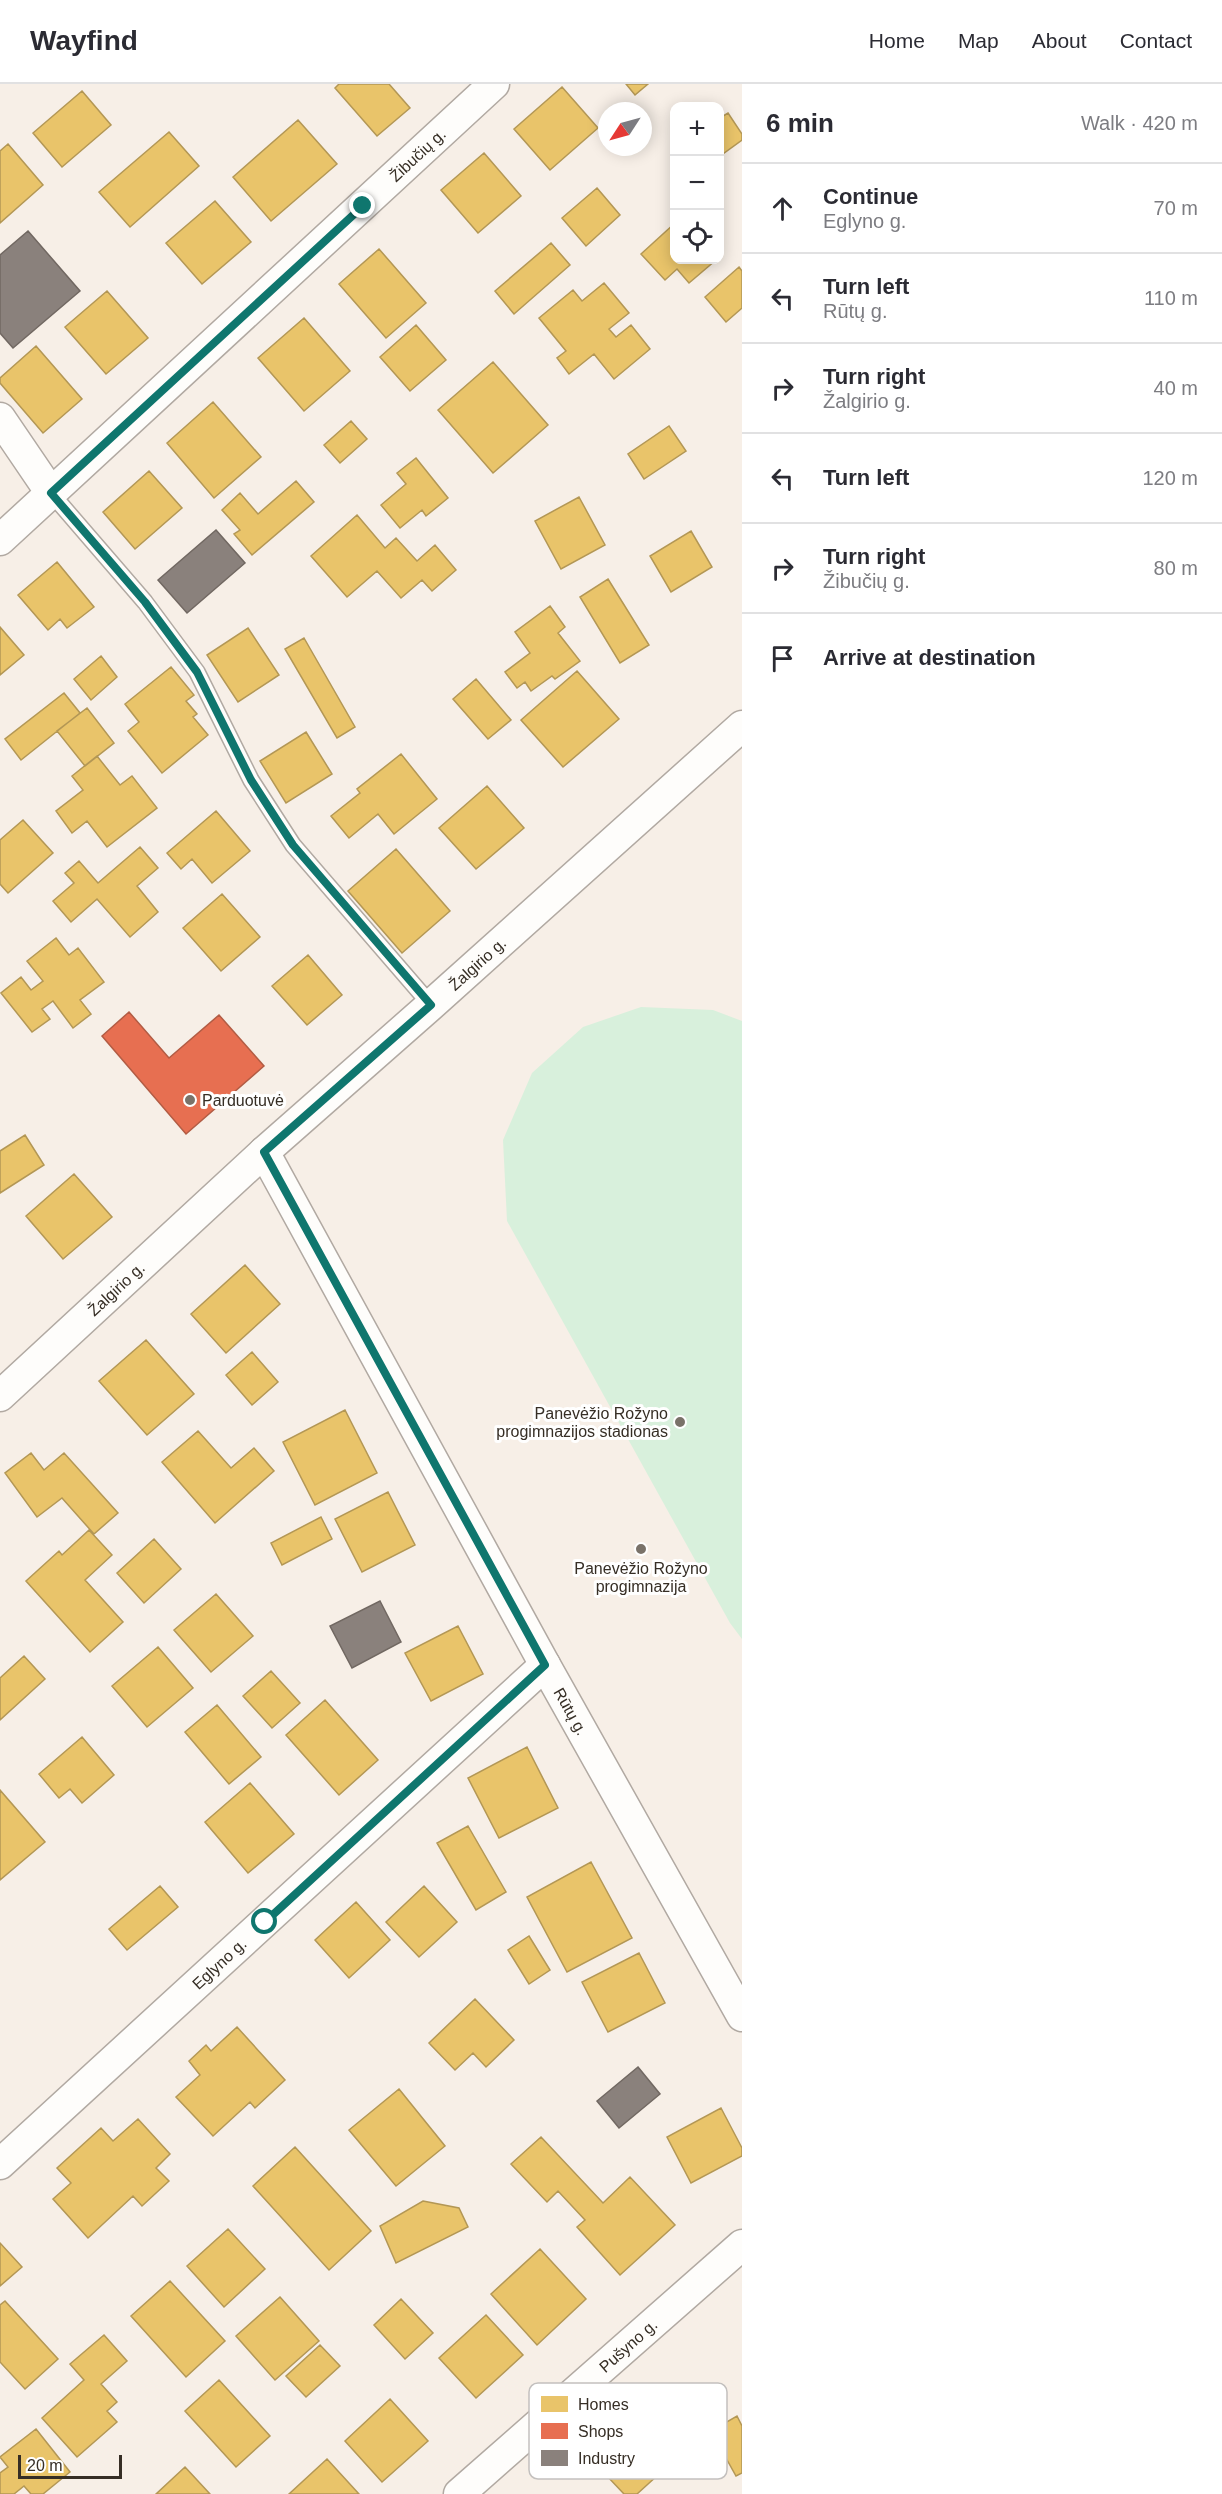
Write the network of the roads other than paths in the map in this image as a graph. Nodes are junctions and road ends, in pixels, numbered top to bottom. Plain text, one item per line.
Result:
1 (494, 84) edge
2 (0, 418) edge
3 (51, 493) junction
4 (0, 540) edge
5 (742, 726) edge
6 (431, 1005) junction
7 (264, 1152) junction
8 (0, 1396) edge
9 (545, 1665) junction
10 (742, 2016) edge
11 (0, 2164) edge
12 (742, 2245) edge
13 (585, 2383) edge
14 (529, 2432) edge
15 (459, 2494) edge

1 - 3 street, Žibučių g.
2 - 3 street
3 - 4 street, Žibučių g.
3 - 6 lane
5 - 6 street, Žalgirio g.
6 - 7 street, Žalgirio g.
7 - 8 street, Žalgirio g.
7 - 9 street, Rūtų g.
9 - 10 street, Rūtų g.
9 - 11 street, Eglyno g.
12 - 13 street, Pušyno g.
14 - 15 street, Pušyno g.

